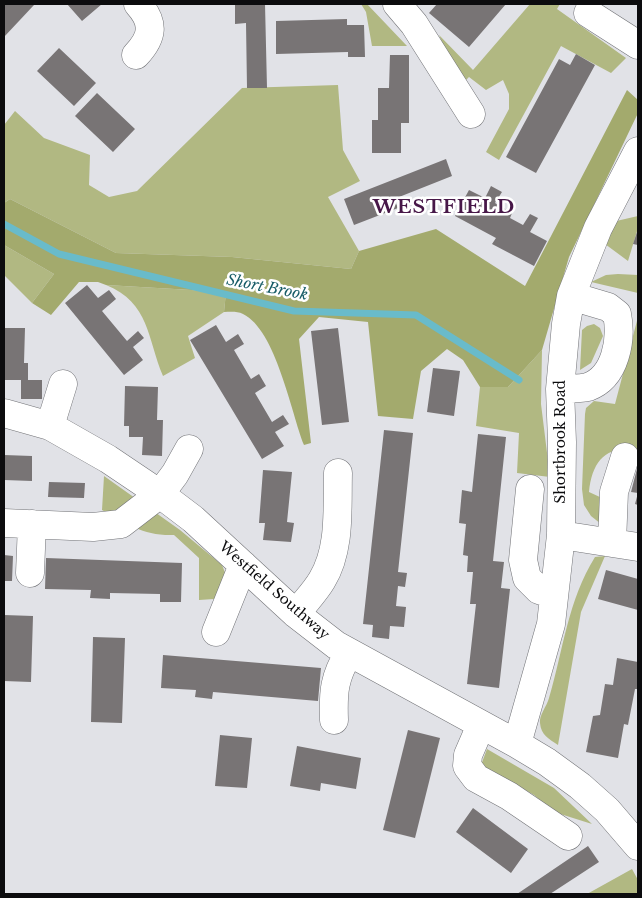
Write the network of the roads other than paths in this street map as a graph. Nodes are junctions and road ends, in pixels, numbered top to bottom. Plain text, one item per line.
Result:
1 (138, 4) edge
2 (397, 4) edge
3 (588, 12) dead end
4 (638, 45) edge
5 (136, 55) dead end
6 (471, 114) dead end
7 (638, 151) edge
8 (571, 296) junction
9 (63, 384) dead end
10 (560, 389) junction
11 (4, 413) edge
12 (50, 426) junction
13 (189, 450) dead end
14 (625, 457) dead end
15 (338, 473) dead end
16 (530, 489) dead end
17 (160, 494) junction
18 (4, 522) edge
19 (32, 524) junction
20 (561, 535) junction
21 (612, 543) junction
22 (638, 547) edge
23 (243, 565) junction
24 (30, 573) dead end
25 (554, 595) junction
26 (296, 614) junction
27 (216, 632) dead end
28 (349, 652) junction
29 (334, 720) dead end
30 (481, 725) junction
31 (517, 744) junction
32 (568, 836) dead end
33 (638, 846) edge

1 - 5 street
2 - 6 street
3 - 4 street
7 - 8 street, Shortbrook Road
8 - 10 street, Shortbrook Road
8 - 10 street
9 - 12 street
10 - 20 street, Shortbrook Road
11 - 12 street, Westfield Southway
12 - 17 street, Westfield Southway
13 - 17 street
14 - 21 street
15 - 26 street
16 - 25 street
17 - 19 street
17 - 23 street, Westfield Southway
18 - 19 street
19 - 24 street
20 - 21 street
20 - 25 street, Shortbrook Road
21 - 22 street
23 - 26 street, Westfield Southway
23 - 27 street
25 - 31 street, Shortbrook Road
26 - 28 street, Westfield Southway
28 - 29 street
28 - 30 street, Westfield Southway
30 - 31 street, Westfield Southway
30 - 32 street
31 - 33 street, Westfield Southway

